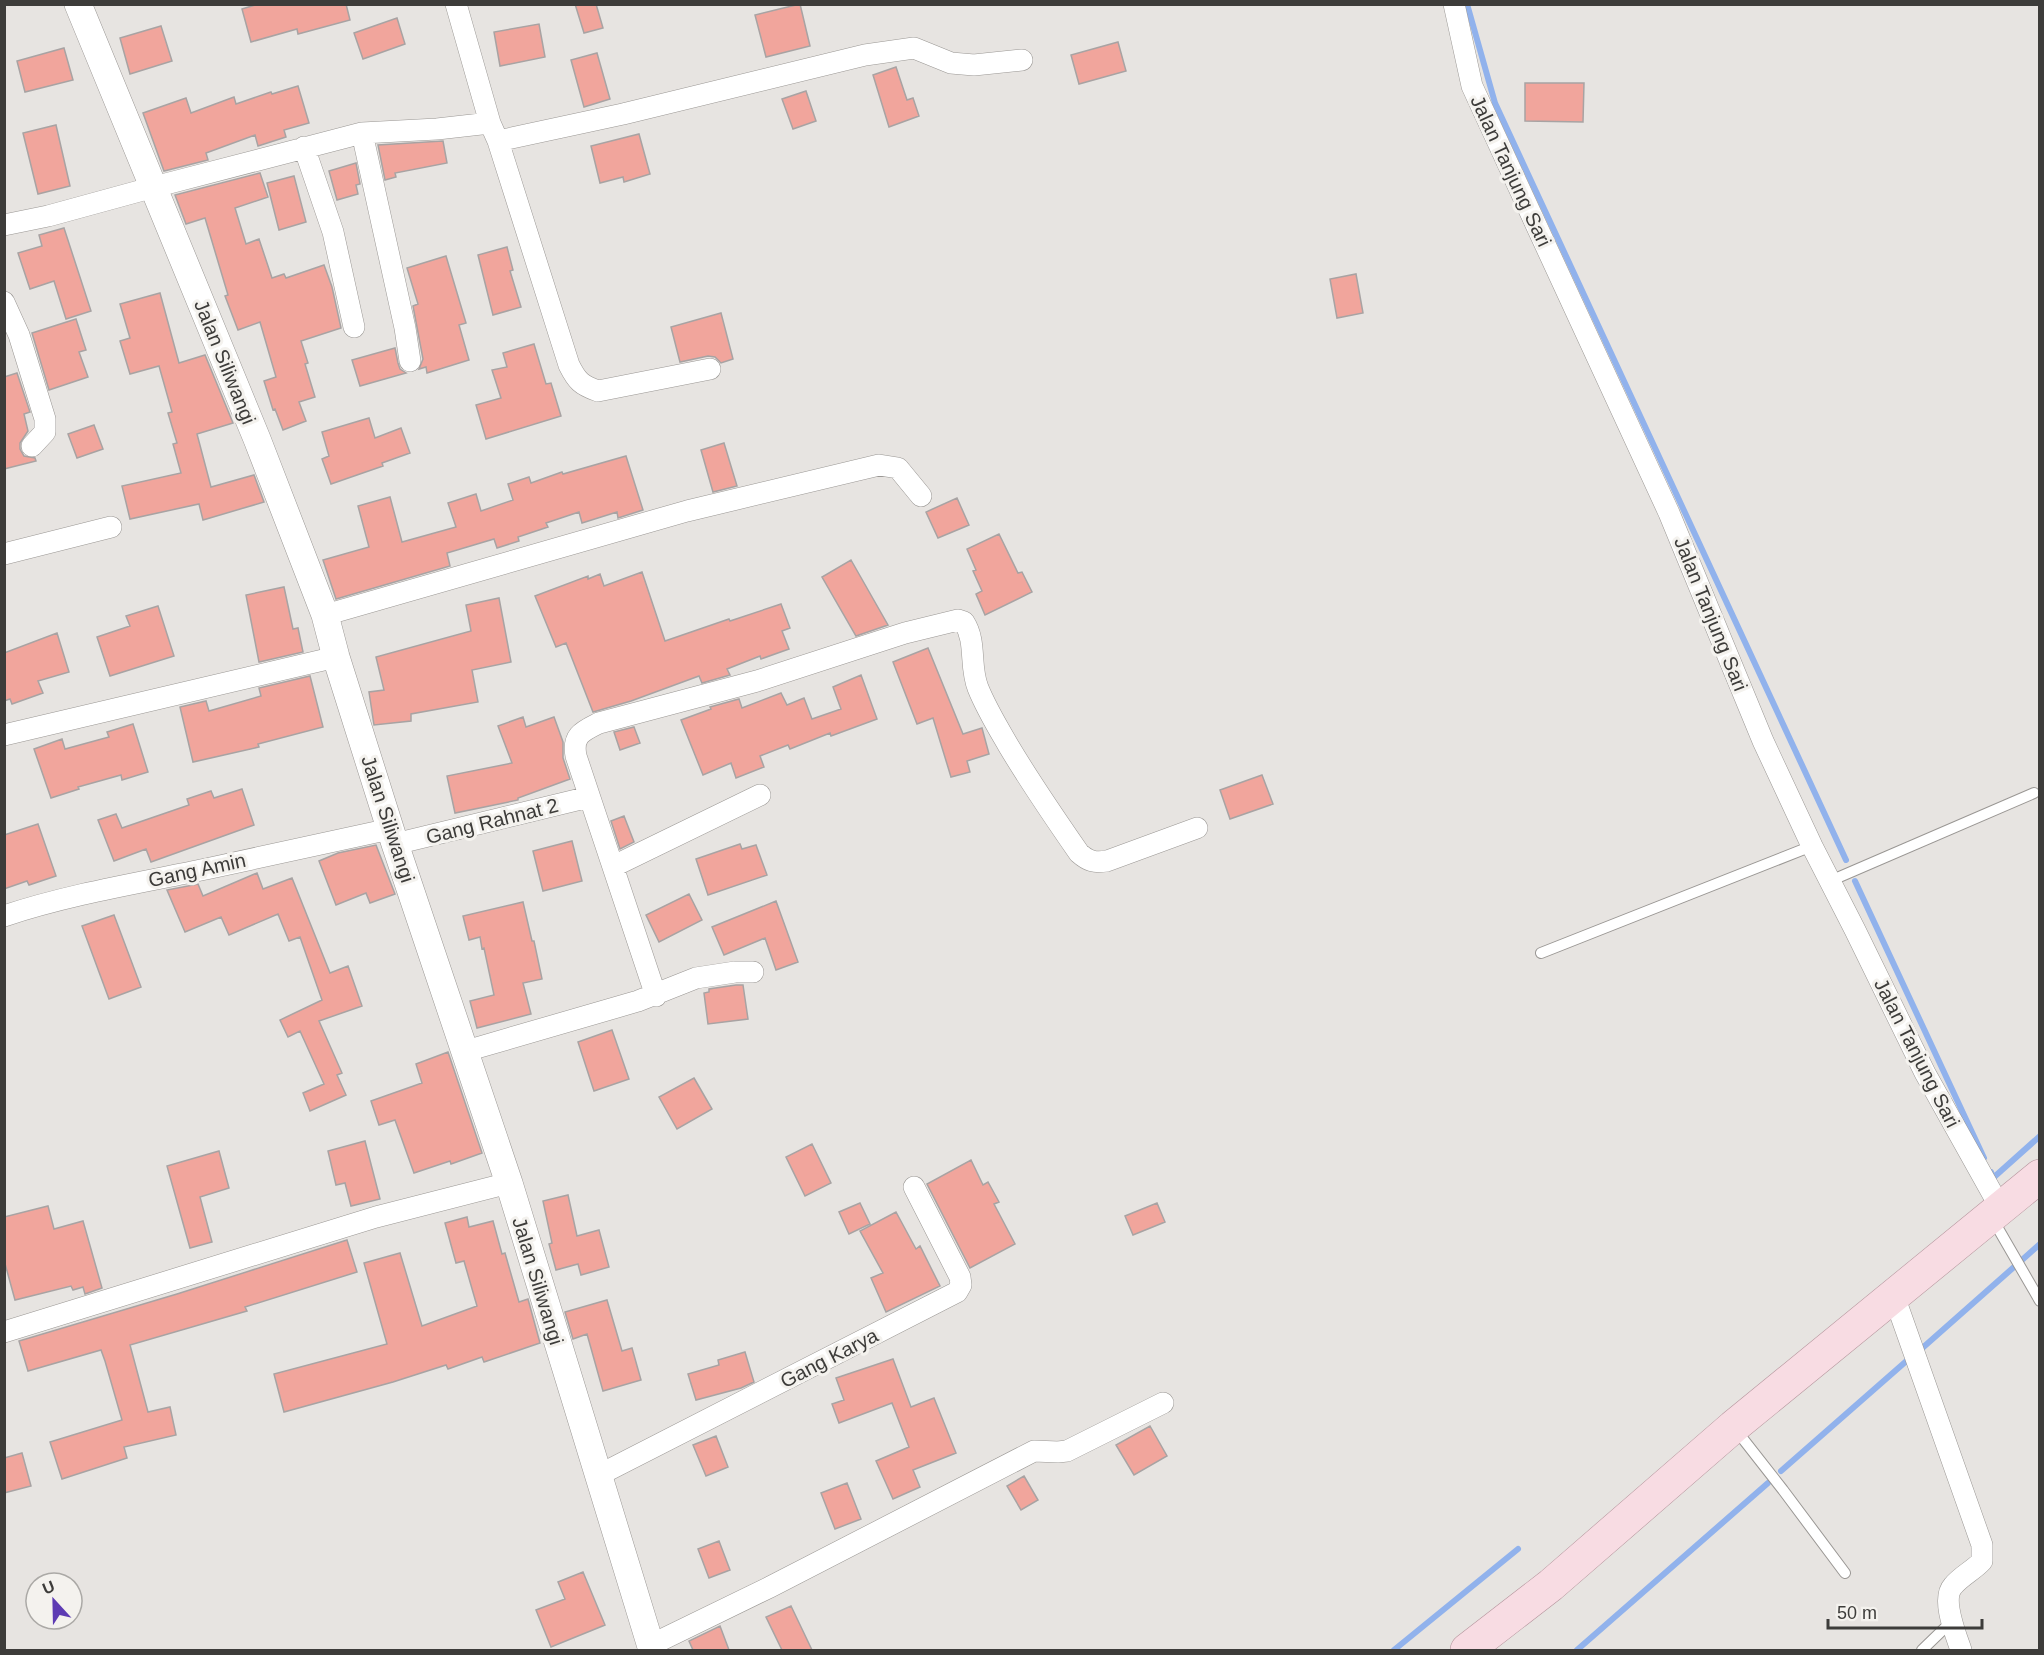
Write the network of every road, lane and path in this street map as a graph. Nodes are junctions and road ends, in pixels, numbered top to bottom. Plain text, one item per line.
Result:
1 (78, 4) edge
2 (456, 4) edge
3 (1454, 4) edge
4 (1022, 60) dead end
5 (494, 132) junction
6 (362, 134) junction
7 (304, 147) junction
8 (154, 187) junction
9 (4, 225) edge
10 (4, 302) edge
11 (354, 327) dead end
12 (12, 337) edge
13 (410, 361) dead end
14 (710, 369) dead end
15 (32, 446) dead end
16 (921, 496) dead end
17 (111, 527) dead end
18 (4, 554) edge
19 (325, 615) junction
20 (336, 657) junction
21 (4, 735) edge
22 (2034, 793) dead end
23 (760, 795) dead end
24 (589, 797) junction
25 (1197, 828) dead end
26 (393, 837) junction
27 (1812, 846) junction
28 (614, 866) junction
29 (1830, 881) junction
30 (4, 916) edge
31 (1541, 953) dead end
32 (753, 972) dead end
33 (656, 996) junction
34 (466, 1051) junction
35 (2040, 1176) edge
36 (509, 1183) junction
37 (914, 1187) dead end
38 (1996, 1212) junction
39 (1894, 1296) junction
40 (2040, 1301) edge
41 (4, 1332) edge
42 (1163, 1403) dead end
43 (1733, 1427) junction
44 (597, 1476) junction
45 (1845, 1573) dead end
46 (1952, 1621) junction
47 (650, 1648) edge
48 (1467, 1650) edge
49 (1922, 1650) edge
50 (1961, 1650) edge

1 - 8 street, Jalan Siliwangi
2 - 5 street
3 - 27 street, Jalan Tanjung Sari
4 - 5 street
5 - 6 street
5 - 14 street
6 - 7 street
6 - 13 street
7 - 8 street
7 - 11 street
8 - 9 street
8 - 19 street, Jalan Siliwangi
10 - 12 street
12 - 15 street
16 - 19 street
17 - 18 street
19 - 20 street, Jalan Siliwangi
20 - 21 street
20 - 26 street, Jalan Siliwangi
22 - 29 lane
23 - 28 street
24 - 25 street
24 - 26 street, Gang Rahnat 2
24 - 28 street
26 - 30 street, Gang Amin
26 - 34 street, Jalan Siliwangi
27 - 29 street, Jalan Tanjung Sari
27 - 31 lane
28 - 33 street
29 - 38 street, Jalan Tanjung Sari
32 - 33 street
33 - 34 street
34 - 36 street, Jalan Siliwangi
35 - 38 main road
36 - 41 street
36 - 44 street, Jalan Siliwangi
37 - 44 street, Gang Karya
38 - 39 main road
38 - 40 lane
39 - 43 main road
39 - 46 street
42 - 47 street
43 - 45 lane
43 - 48 main road
44 - 47 street, Jalan Siliwangi
46 - 49 lane
46 - 50 street

